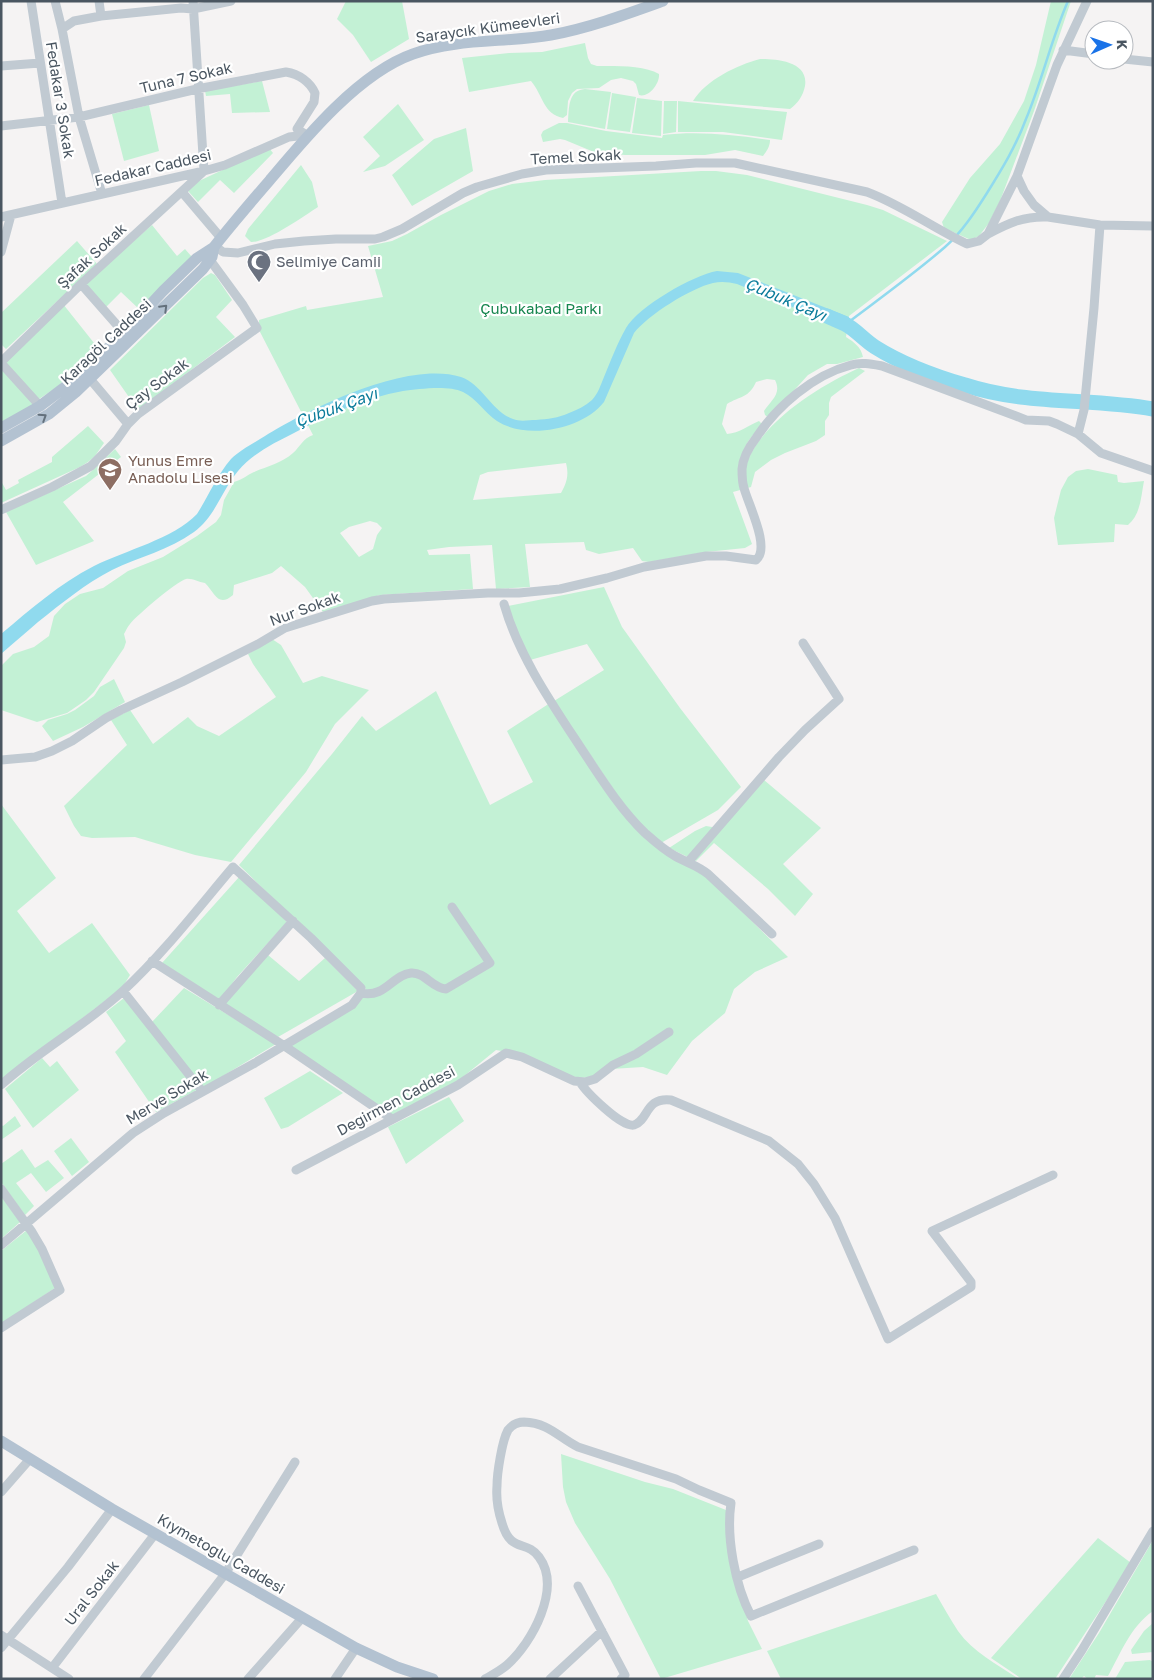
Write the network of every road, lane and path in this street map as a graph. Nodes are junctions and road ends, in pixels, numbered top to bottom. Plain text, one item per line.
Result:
1 (31, 1) edge
2 (55, 1) edge
3 (99, 1) edge
4 (231, 1) edge
5 (663, 1) edge
6 (1087, 1) edge
7 (193, 5) edge
8 (101, 16) junction
9 (62, 29) junction
10 (1064, 50) junction
11 (1084, 53) edge
12 (1134, 59) edge
13 (1153, 62) edge
14 (40, 63) junction
15 (1, 66) edge
16 (198, 89) junction
17 (79, 117) junction
18 (50, 121) junction
19 (1, 126) edge
20 (307, 136) junction
21 (204, 171) junction
22 (1017, 176) junction
23 (182, 192) junction
24 (102, 194) junction
25 (62, 203) junction
26 (11, 215) junction
27 (1048, 217) junction
28 (1, 218) edge
29 (1100, 225) junction
30 (1153, 226) edge
31 (988, 234) junction
32 (217, 244) junction
33 (1, 252) edge
34 (210, 260) junction
35 (81, 284) junction
36 (124, 333) junction
37 (1, 363) edge
38 (90, 379) junction
39 (40, 406) junction
40 (128, 424) junction
41 (1, 428) edge
42 (1078, 434) junction
43 (1, 441) edge
44 (1153, 471) edge
45 (1, 510) edge
46 (504, 604) dead end
47 (803, 644) dead end
48 (1, 760) edge
49 (688, 862) junction
50 (452, 907) dead end
51 (293, 922) junction
52 (772, 934) dead end
53 (152, 962) junction
54 (123, 991) junction
55 (361, 993) junction
56 (219, 1005) junction
57 (669, 1032) dead end
58 (283, 1045) junction
59 (580, 1082) junction
60 (1, 1085) edge
61 (202, 1091) junction
62 (392, 1119) junction
63 (296, 1170) dead end
64 (1053, 1176) dead end
65 (1, 1189) edge
66 (26, 1223) junction
67 (1, 1244) edge
68 (1, 1328) edge
69 (1, 1441) edge
70 (29, 1460) junction
71 (295, 1462) dead end
72 (1, 1492) edge
73 (112, 1509) junction
74 (1153, 1531) edge
75 (155, 1534) junction
76 (819, 1544) dead end
77 (914, 1550) dead end
78 (224, 1574) junction
79 (738, 1578) junction
80 (578, 1586) dead end
81 (302, 1618) junction
82 (602, 1631) junction
83 (5, 1638) edge
84 (1, 1648) edge
85 (356, 1648) junction
86 (52, 1668) junction
87 (68, 1679) edge
88 (144, 1679) edge
89 (248, 1679) edge
90 (335, 1679) edge
91 (433, 1679) edge
92 (484, 1679) edge
93 (550, 1679) edge
94 (621, 1679) edge
95 (1063, 1679) edge

1 - 14 street, Fedakar 3 Sokak
2 - 9 street, Fedakar 3 Sokak
3 - 8 street
4 - 7 street
5 - 20 main road, Saraycık Kümeevleri
6 - 10 street
7 - 8 street
7 - 16 street
8 - 9 street
9 - 17 street, Fedakar 3 Sokak
10 - 11 street
10 - 22 street
12 - 13 street
14 - 15 street
14 - 18 street, Fedakar 3 Sokak
16 - 17 street, Tuna 7 Sokak
16 - 20 street, Tuna 7 Sokak
16 - 21 street
17 - 18 street, Tuna 7 Sokak
17 - 24 street, Fedakar 3 Sokak
18 - 19 street, Tuna 7 Sokak
18 - 25 street, Fedakar 3 Sokak
20 - 21 street, Fedakar Caddesi
20 - 32 main road, Saraycık Kümeevleri
21 - 23 street, Şafak Sokak
21 - 24 street, Fedakar Caddesi
22 - 27 street
22 - 31 street
23 - 32 street
23 - 35 street, Şafak Sokak
24 - 25 street, Fedakar Caddesi
25 - 26 street, Fedakar Caddesi
26 - 28 street, Fedakar Caddesi
26 - 33 street
27 - 29 street
27 - 31 street
29 - 30 street
29 - 42 street
31 - 32 street, Temel Sokak
32 - 34 main road, Karagöl Caddesi
32 - 36 main road
38 -> 34 main road, Karagöl Caddesi
34 - 40 street, Çay Sokak
35 - 36 street
35 - 37 street, Şafak Sokak
36 - 39 main road
37 - 39 street
38 - 40 street
43 -> 38 main road, Karagöl Caddesi
39 - 41 main road
40 - 45 street, Çay Sokak
42 - 44 street
42 - 48 street, Nur Sokak
46 - 49 street
47 - 49 street
49 - 52 street
50 - 55 street
51 - 53 street
51 - 55 street
51 - 56 street
53 - 54 street
53 - 56 street
54 - 60 street
54 - 61 street
55 - 58 street, Merve Sokak
56 - 58 street
57 - 59 street
58 - 61 street, Merve Sokak
58 - 62 street
59 - 62 street, Değirmen Caddesi
59 - 64 street
61 - 66 street, Merve Sokak
62 - 63 street, Değirmen Caddesi
65 - 66 street
66 - 67 street, Merve Sokak
66 - 68 street
69 - 70 main road, Kıymetoğlu Caddesi
70 - 72 street
70 - 73 main road, Kıymetoğlu Caddesi
71 - 78 street
73 - 75 main road, Kıymetoğlu Caddesi
73 - 83 street
74 - 95 street
75 - 78 main road, Kıymetoğlu Caddesi
75 - 86 street, Ural Sokak
76 - 79 street
77 - 79 street
78 - 81 main road, Kıymetoğlu Caddesi
78 - 88 street
79 - 92 street
80 - 82 street
81 - 85 main road, Kıymetoğlu Caddesi
81 - 89 street
82 - 93 street
82 - 94 street
83 - 84 street
83 - 86 street
85 - 90 street
85 - 91 main road, Kıymetoğlu Caddesi
86 - 87 street

